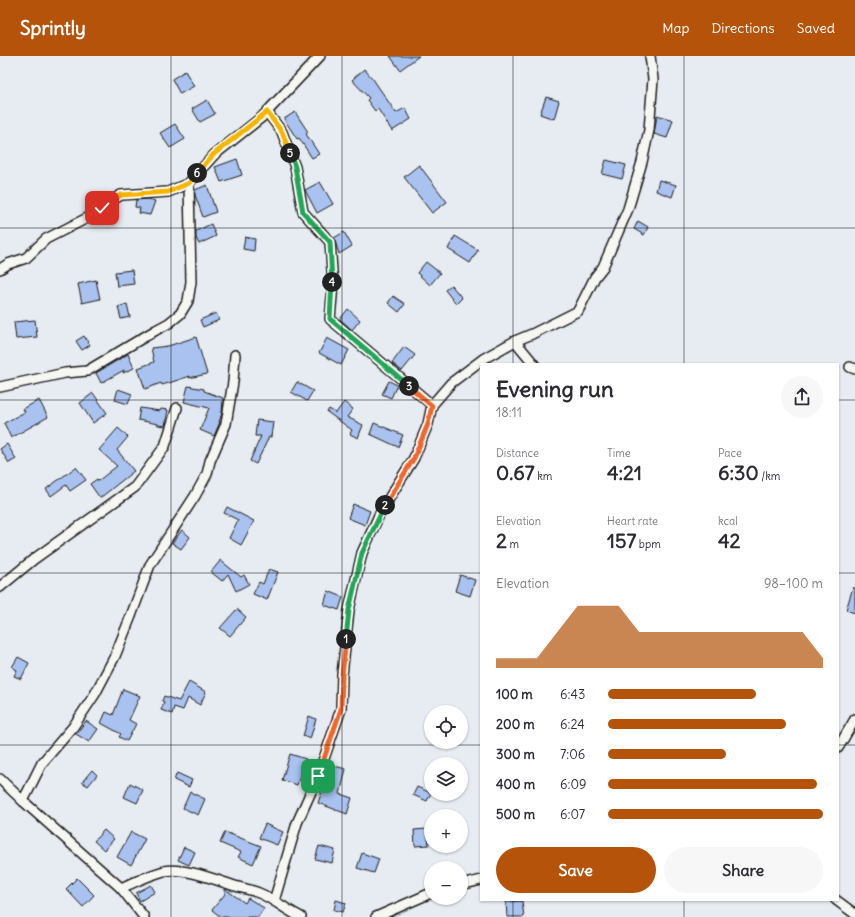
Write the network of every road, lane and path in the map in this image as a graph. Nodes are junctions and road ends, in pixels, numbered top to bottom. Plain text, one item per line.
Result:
1 (320, 56) edge
2 (650, 56) edge
3 (267, 112) junction
4 (189, 183) junction
5 (0, 269) edge
6 (515, 341) junction
7 (235, 355) dead end
8 (533, 363) edge
9 (0, 387) edge
10 (432, 406) junction
11 (177, 408) dead end
12 (0, 588) edge
13 (855, 719) edge
14 (839, 746) edge
15 (0, 779) edge
16 (23, 801) junction
17 (480, 880) edge
18 (468, 883) edge
19 (121, 888) junction
20 (424, 896) edge
21 (274, 901) junction
22 (837, 901) edge
23 (855, 914) edge
24 (144, 917) edge
25 (301, 917) edge
26 (376, 917) edge

1 - 3 street
2 - 6 street
3 - 4 street
3 - 10 street
4 - 5 street
4 - 9 street
6 - 8 street
6 - 10 street
7 - 16 street
10 - 21 street
11 - 12 street
13 - 14 street
15 - 16 street
16 - 19 street
17 - 18 street
19 - 21 street
19 - 24 street
20 - 26 street
21 - 25 street
22 - 23 street

